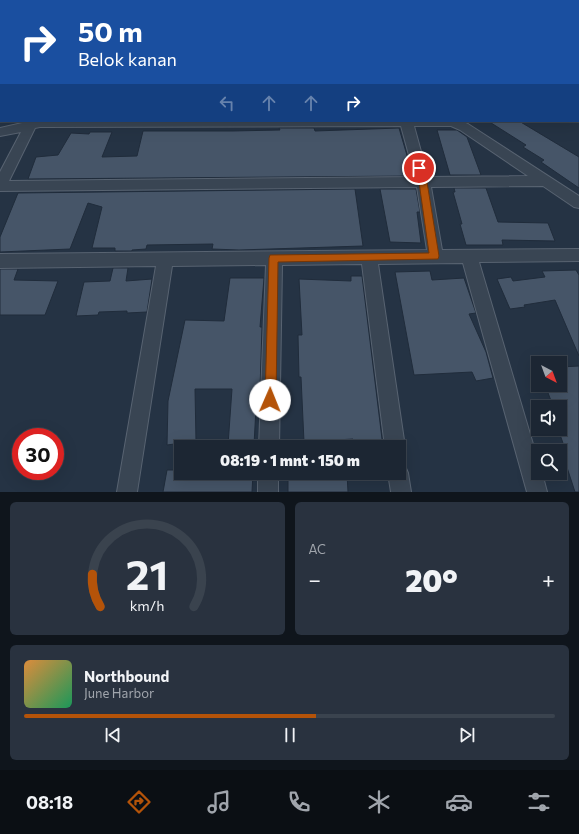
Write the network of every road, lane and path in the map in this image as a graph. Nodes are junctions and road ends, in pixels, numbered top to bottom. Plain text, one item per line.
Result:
1 (406, 122) edge
2 (39, 123) edge
3 (0, 132) edge
4 (547, 181) junction
5 (423, 182) junction
6 (0, 186) edge
7 (579, 203) edge
8 (579, 255) edge
9 (435, 256) junction
10 (469, 256) junction
11 (369, 257) junction
12 (274, 258) junction
13 (165, 259) junction
14 (0, 261) edge
15 (269, 440) edge
16 (394, 440) edge
17 (268, 480) edge
18 (399, 480) edge
19 (127, 492) edge
20 (268, 492) edge
21 (401, 492) edge
22 (537, 492) edge

1 - 2 street
1 - 4 street
1 - 5 street
2 - 3 street
2 - 6 street
4 - 5 street
4 - 7 street
5 - 6 street
5 - 9 street
8 - 10 street
9 - 10 street
9 - 11 street
10 - 22 street
11 - 12 street
11 - 16 street
12 - 13 street
12 - 15 street
13 - 14 street
13 - 19 street
17 - 20 street
18 - 21 street

